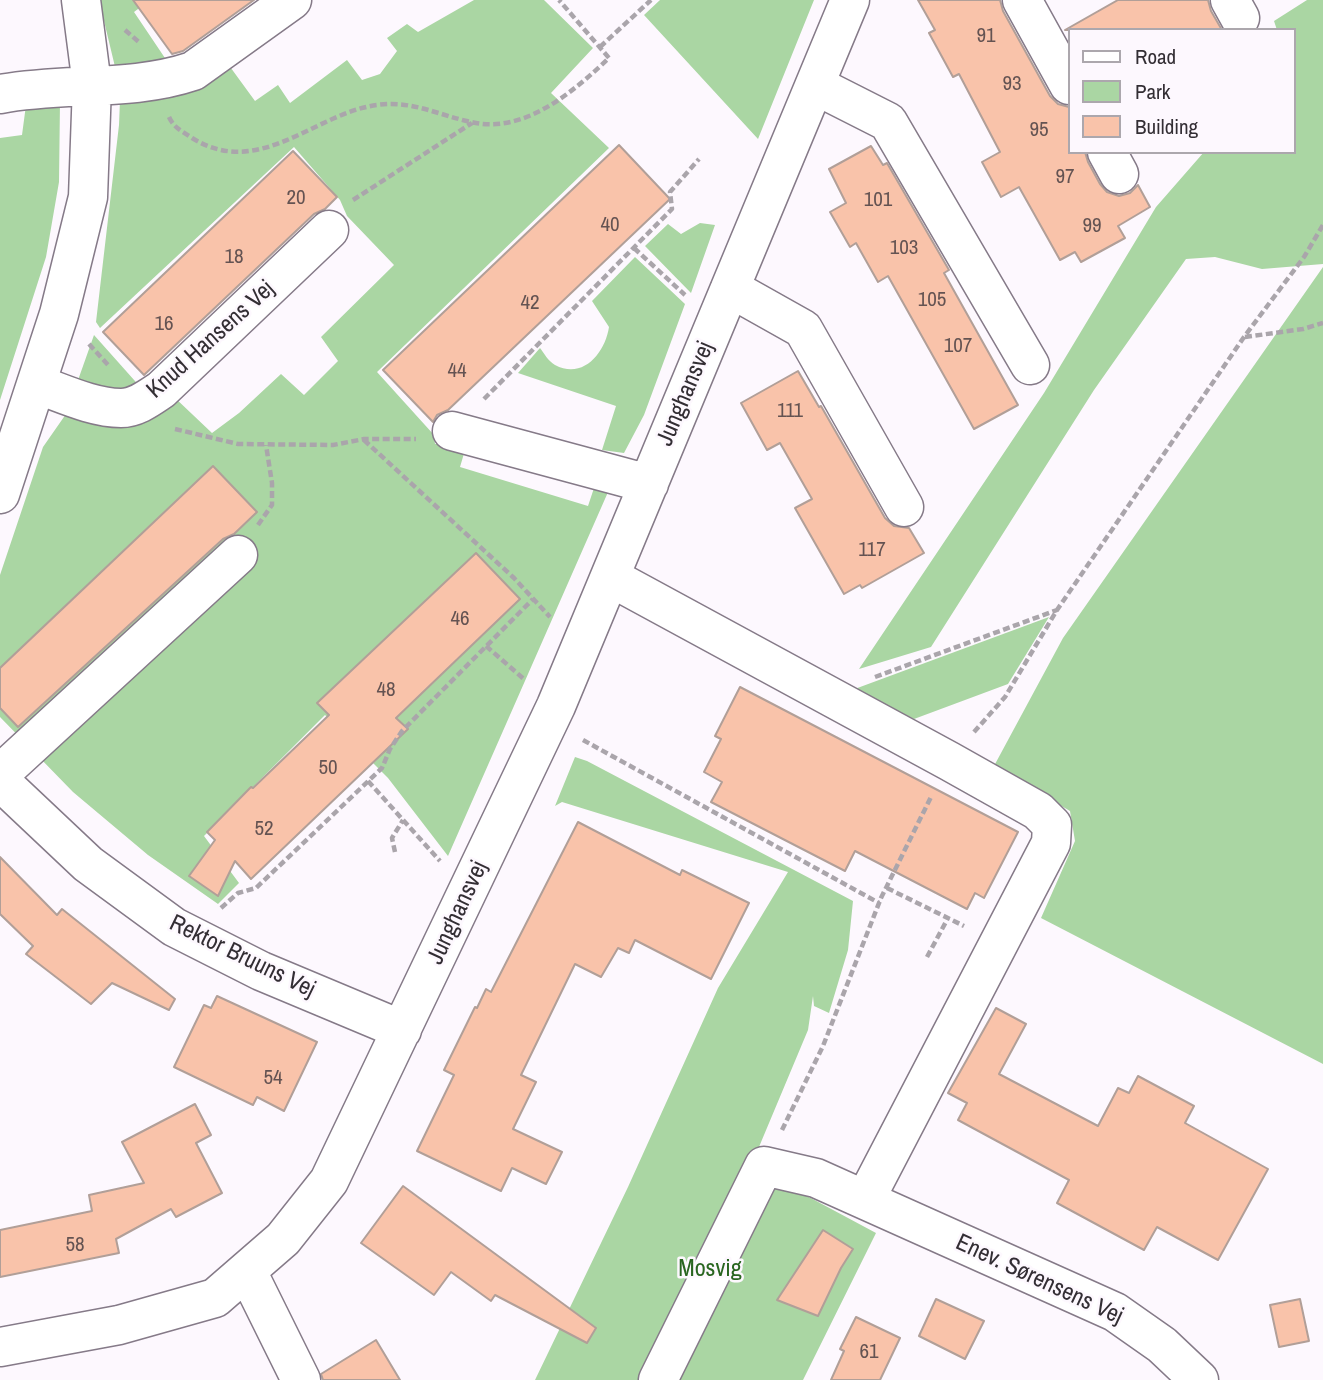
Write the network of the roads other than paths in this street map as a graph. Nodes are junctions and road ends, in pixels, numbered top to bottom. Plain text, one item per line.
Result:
1 (292, 0) edge
2 (850, 0) edge
3 (1022, 0) edge
4 (82, 6) edge
5 (1068, 83) edge
6 (92, 85) junction
7 (815, 85) junction
8 (0, 94) edge
9 (329, 230) road end
10 (730, 288) junction
11 (1030, 365) dead end
12 (36, 384) junction
13 (452, 431) road end
14 (649, 484) junction
15 (0, 494) edge
16 (904, 507) dead end
17 (238, 555) road end
18 (610, 577) junction
19 (0, 774) edge
20 (0, 781) edge
21 (402, 1030) junction
22 (865, 1200) junction
23 (247, 1271) junction
24 (0, 1347) edge
25 (301, 1380) edge
26 (658, 1380) edge
27 (1199, 1380) edge

1 - 6 street
2 - 7 street, Junghansvej
3 - 5 street
4 - 6 street
6 - 8 street
6 - 12 street
7 - 10 street, Junghansvej
7 - 11 street
9 - 12 street, Knud Hansens Vej
10 - 14 street, Junghansvej
10 - 16 street
12 - 15 street
13 - 14 street
14 - 18 street, Junghansvej
17 - 19 street
18 - 21 street, Junghansvej
18 - 22 street
20 - 21 street, Rektor Bruuns Vej
21 - 23 street, Junghansvej
22 - 26 street, Enev. Sørensens Vej
22 - 27 street, Enev. Sørensens Vej
23 - 24 street, Junghansvej
23 - 25 street

